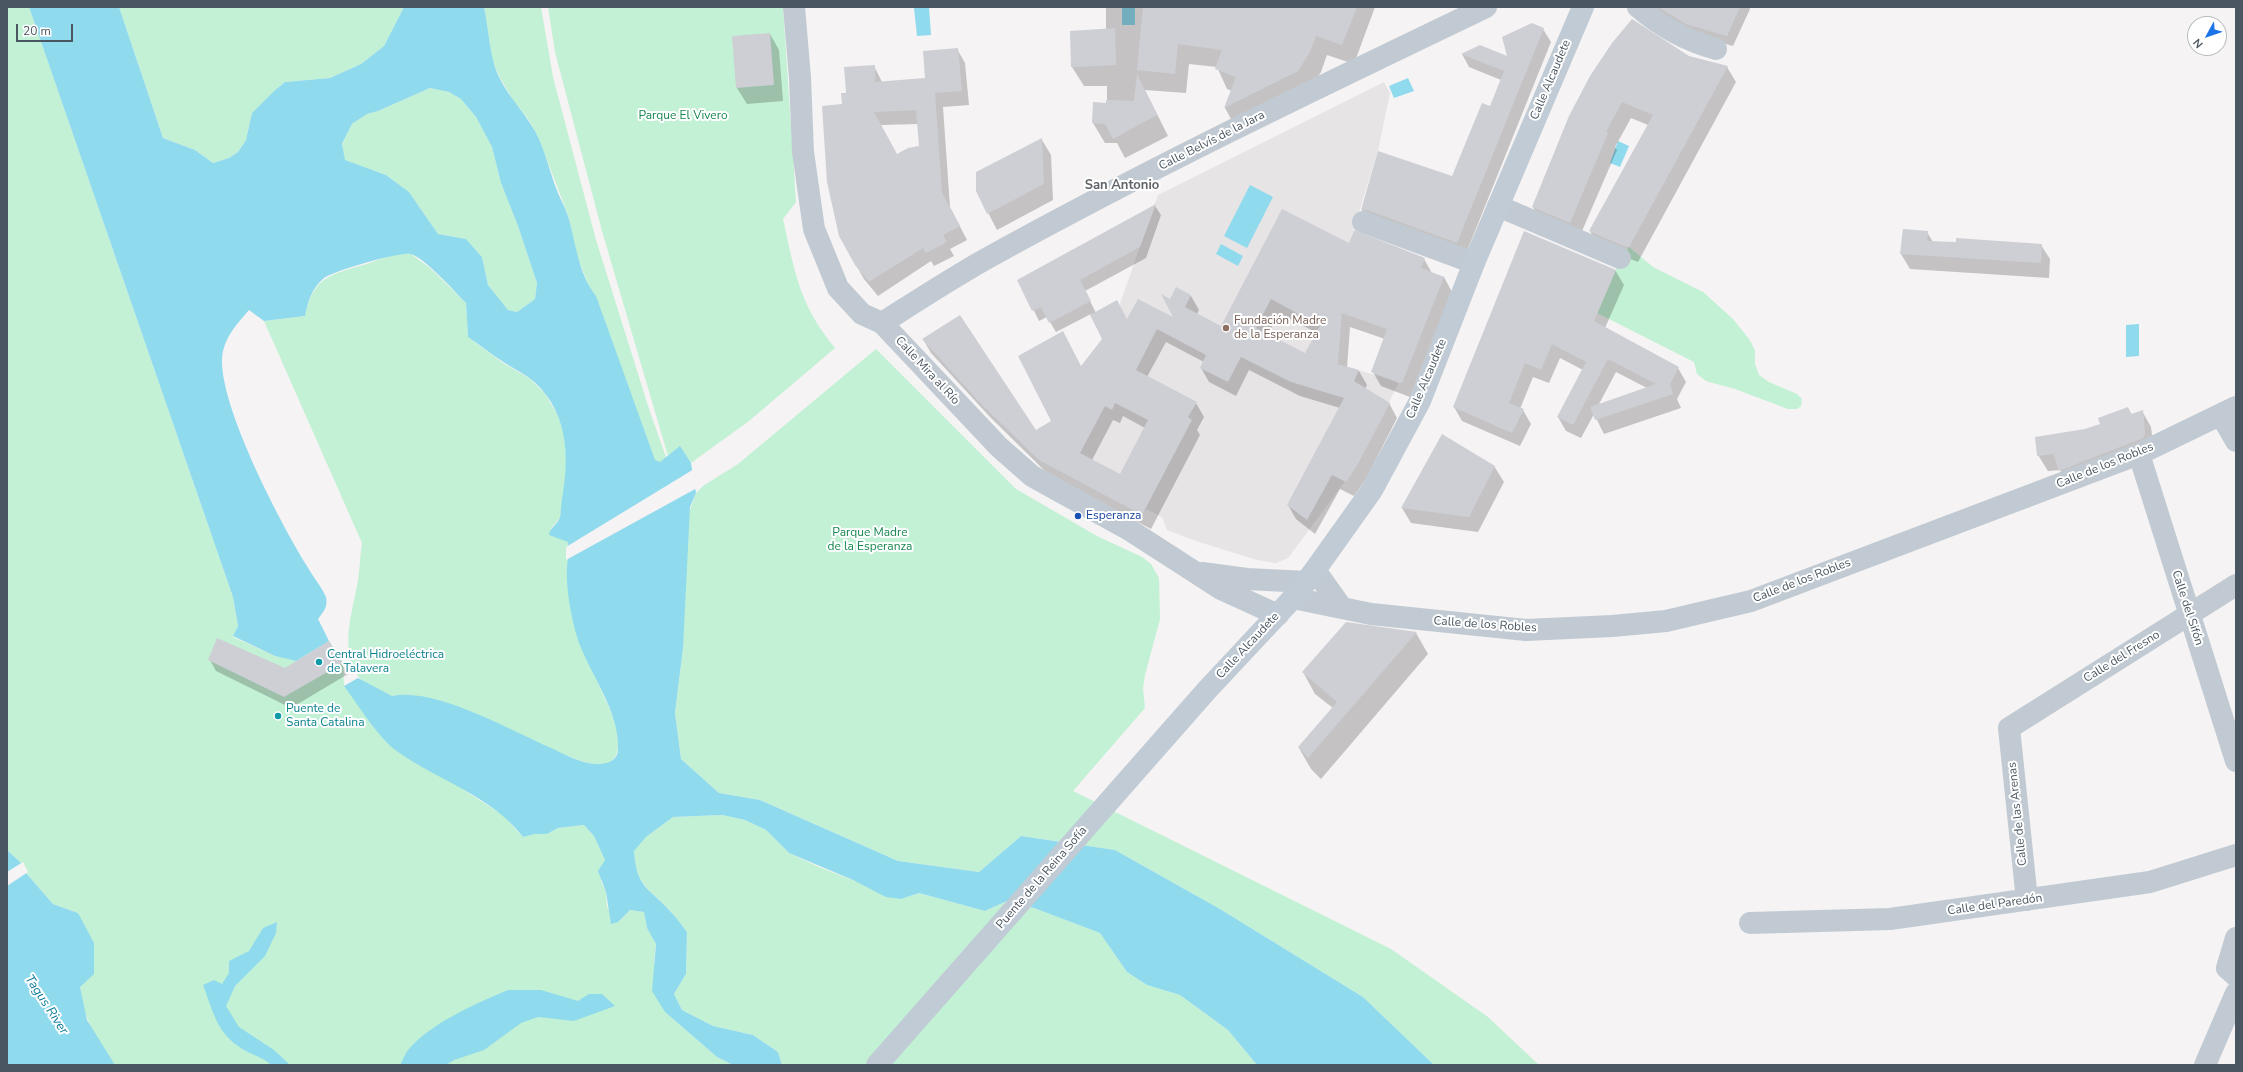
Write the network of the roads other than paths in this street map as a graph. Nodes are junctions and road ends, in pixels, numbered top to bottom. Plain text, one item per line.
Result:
1 (794, 7) edge
2 (804, 7) edge
3 (1486, 7) edge
4 (1594, 7) edge
5 (1638, 7) edge
6 (1574, 17) edge
7 (1716, 49) dead end
8 (800, 78) junction
9 (1498, 206) junction
10 (1363, 222) dead end
11 (1620, 258) dead end
12 (1474, 263) junction
13 (882, 324) junction
14 (2228, 411) edge
15 (2236, 441) edge
16 (2139, 454) junction
17 (1195, 572) junction
18 (1305, 583) junction
19 (2236, 585) edge
20 (1342, 608) junction
21 (1278, 615) junction
22 (2189, 615) junction
23 (1207, 690) joint
24 (2009, 728) joint
25 (2236, 761) edge
26 (2236, 855) edge
27 (2027, 900) junction
28 (1750, 923) dead end
29 (2236, 938) edge
30 (2236, 976) edge
31 (2236, 993) edge
32 (878, 1065) edge
33 (2205, 1065) edge

1 - 8 street, Calle Mira al Río
2 - 8 street, Calle Mira al Río
3 - 13 street, Calle Belvís de la Jara
4 - 6 street, Calle Alcaudete
5 - 7 street
6 - 9 main road, Calle Alcaudete
8 - 13 street, Calle Mira al Río
9 - 11 street
9 - 12 main road, Calle Alcaudete
10 - 12 street
12 - 18 main road, Calle Alcaudete
13 - 17 street, Calle Mira al Río
14 - 15 street
14 - 16 street, Calle de los Robles
16 - 20 street, Calle de los Robles
16 - 22 street, Calle del Sifón
17 - 18 street, Calle de los Robles
17 - 21 street, Calle Mira al Río
18 - 20 street
18 - 20 street, Calle de los Robles
18 - 21 main road, Calle Alcaudete
19 - 22 street, Calle del Fresno
21 - 23 main road, Calle Alcaudete
22 - 24 street, Calle del Fresno
22 - 25 street, Calle del Sifón
23 - 32 main road, Puente de la Reina Sofía
24 - 27 street, Calle de las Arenas
26 - 27 street, Calle del Paredón
27 - 28 street, Calle del Paredón
29 - 30 street
31 - 33 street

